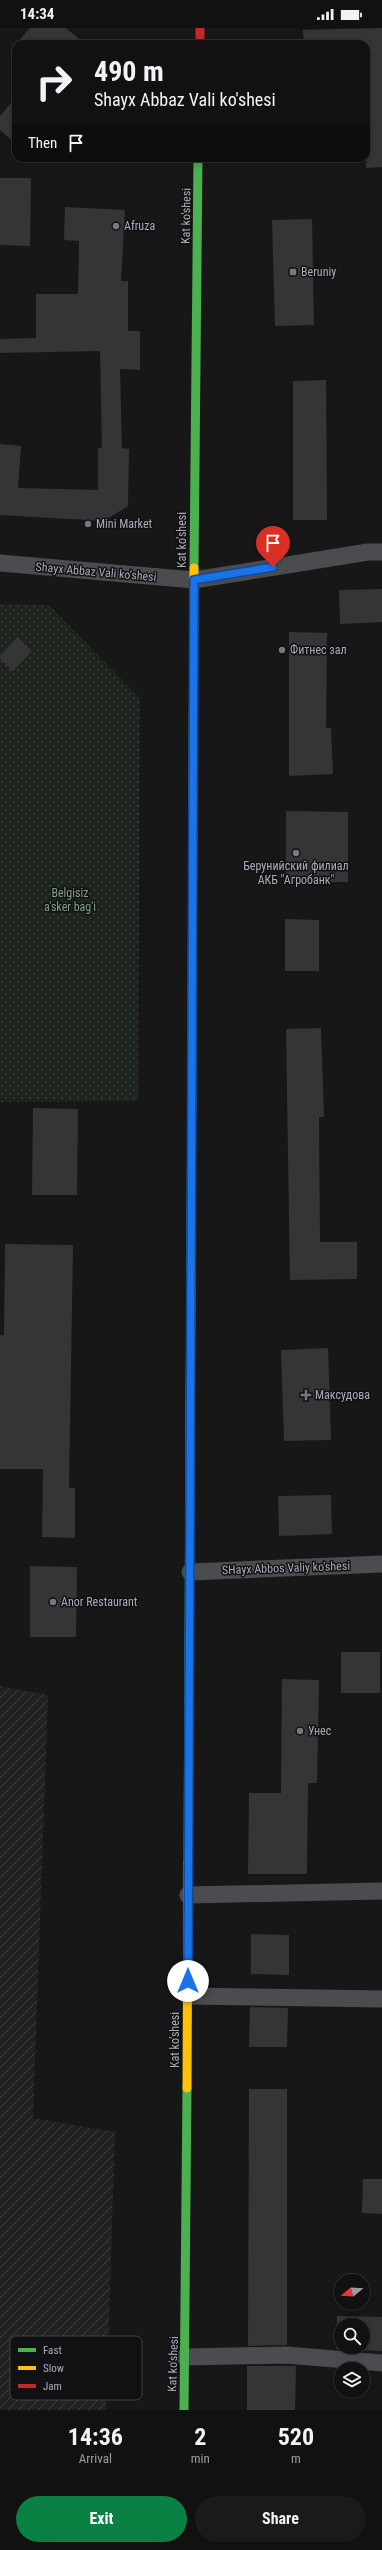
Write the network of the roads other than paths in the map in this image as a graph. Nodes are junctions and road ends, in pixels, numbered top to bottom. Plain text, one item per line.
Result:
1 (200, 28) edge
2 (200, 40) edge
3 (198, 162) edge
4 (382, 552) edge
5 (0, 564) edge
6 (194, 580) junction
7 (382, 1564) edge
8 (190, 1572) junction
9 (382, 1891) edge
10 (188, 1895) junction
11 (188, 1996) junction
12 (382, 1999) edge
13 (185, 2357) junction
14 (382, 2363) edge
15 (184, 2410) edge

1 - 2 street
3 - 6 street, Kat ko'shesi
4 - 6 street, Shayx Abbaz Vali ko'shesi
5 - 6 street, Shayx Abbaz Vali ko'shesi
6 - 8 street, Kat ko'shesi
7 - 8 street, SHayx Abbos Valiy ko'shesi
8 - 10 street, Kat ko'shesi
9 - 10 street
10 - 11 street, Kat ko'shesi
11 - 12 street
11 - 13 street, Kat ko'shesi
13 - 14 street
13 - 15 street, Kat ko'shesi

